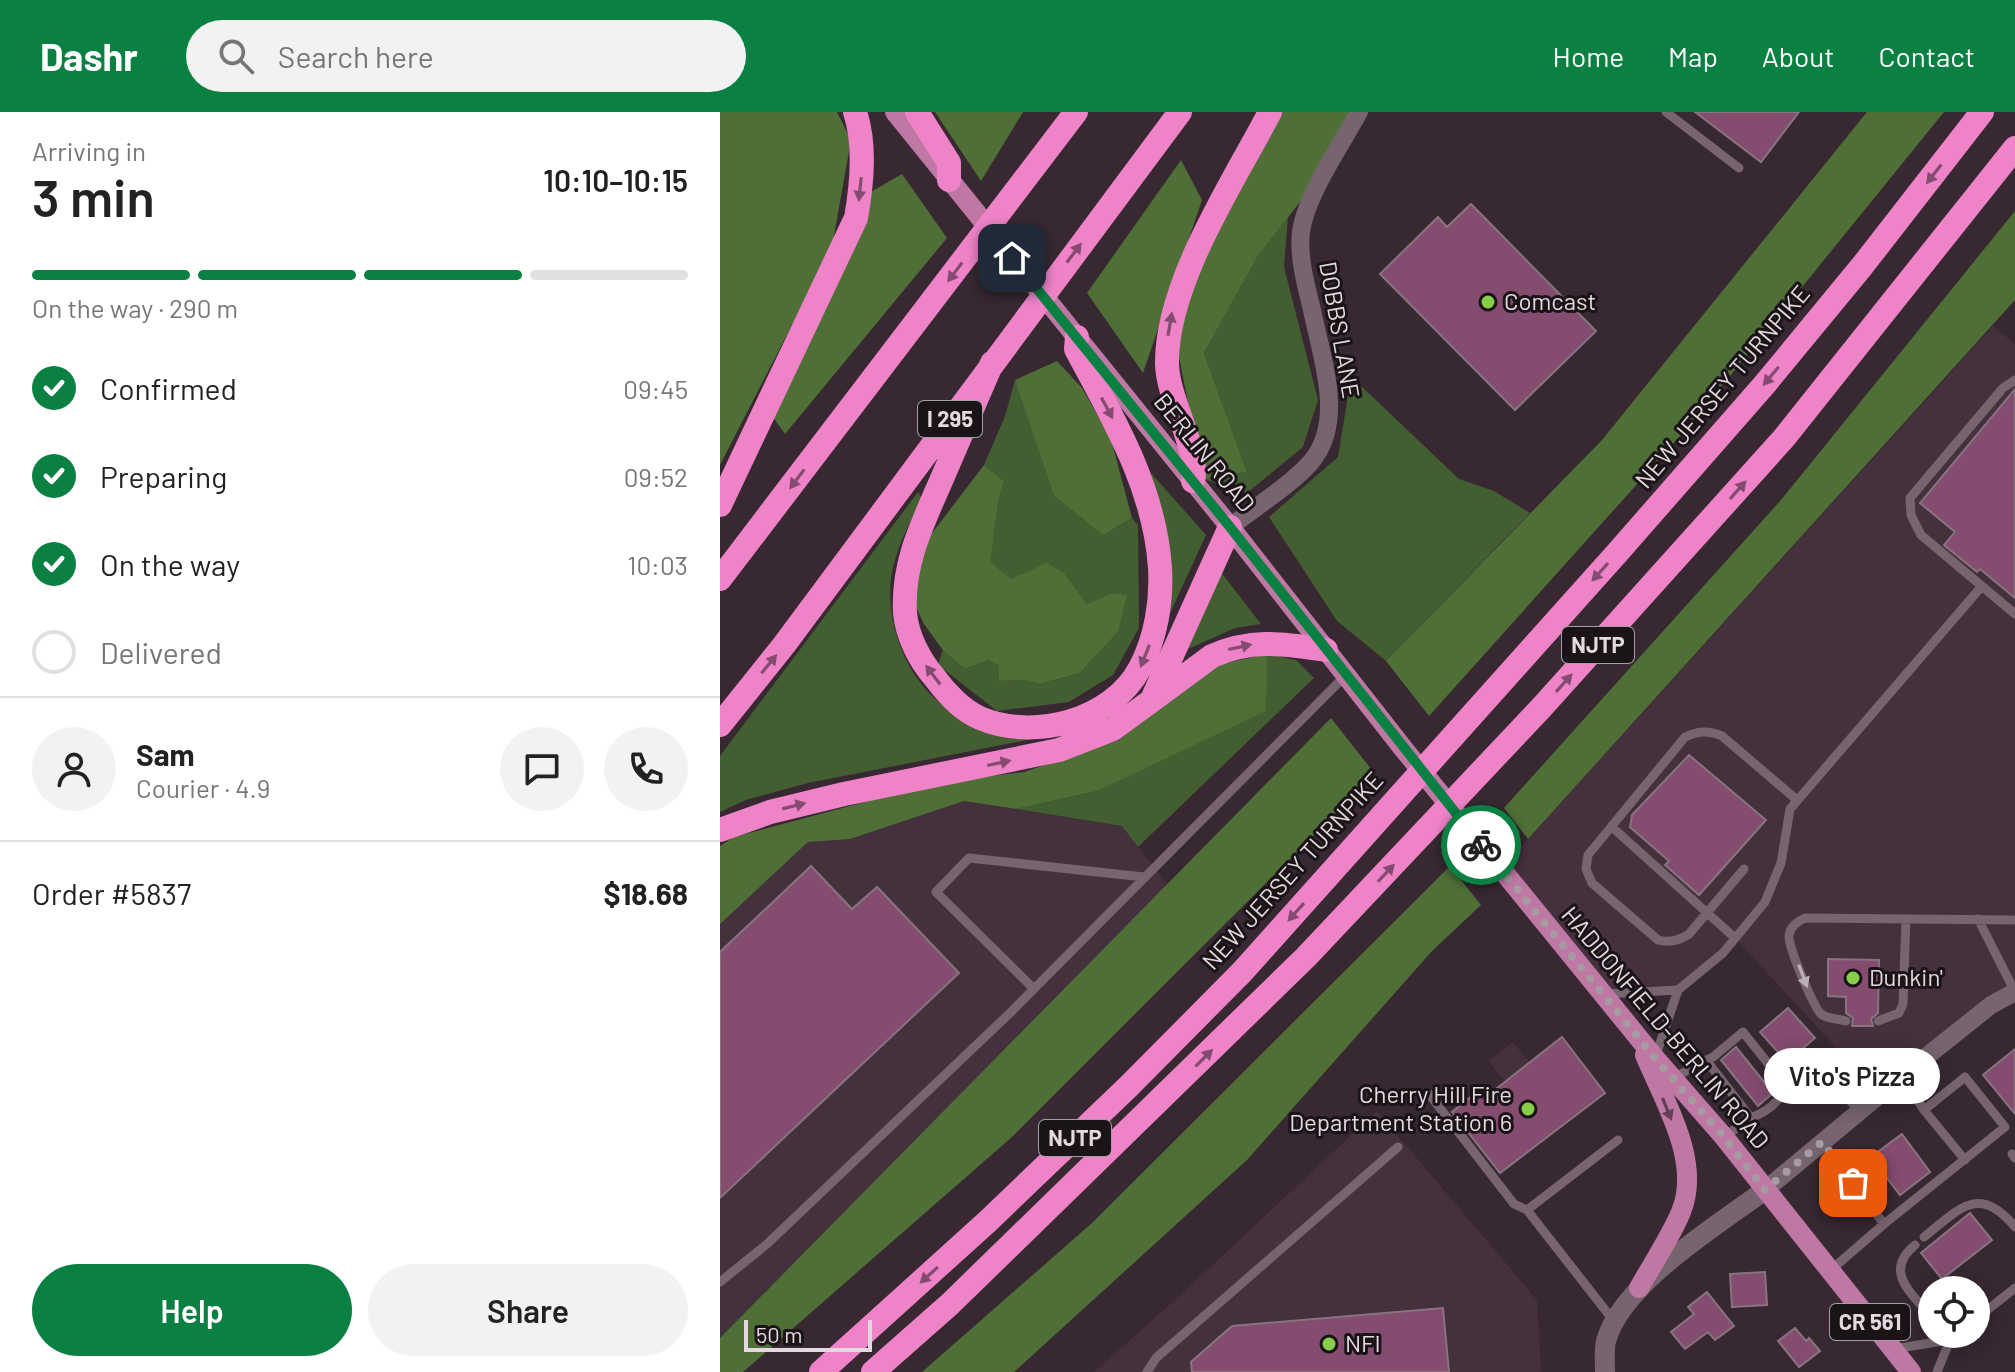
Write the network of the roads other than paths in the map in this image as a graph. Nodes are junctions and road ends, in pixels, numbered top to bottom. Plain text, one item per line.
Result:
1 (855, 112) edge
2 (895, 112) edge
3 (917, 112) edge
4 (1053, 112) edge
5 (1076, 112) edge
6 (1180, 112) edge
7 (1270, 112) edge
8 (1359, 112) edge
9 (1666, 112) edge
10 (1982, 112) edge
11 (2015, 148) edge
12 (1739, 168) dead end
13 (949, 180) junction
14 (1019, 188) junction
15 (1077, 337) junction
16 (992, 363) junction
17 (2015, 380) edge
18 (1193, 481) junction
19 (720, 505) edge
20 (1230, 527) junction
21 (720, 579) edge
22 (1982, 586) junction
23 (2015, 614) edge
24 (1326, 650) junction
25 (1346, 675) junction
26 (1151, 701) junction
27 (720, 725) edge
28 (1797, 800) junction
29 (1612, 827) junction
30 (720, 830) edge
31 (1468, 830) joint
32 (1744, 869) dead end
33 (1144, 877) junction
34 (1707, 913) junction
35 (1906, 919) junction
36 (1978, 919) junction
37 (2015, 920) edge
38 (1735, 938) junction
39 (1034, 989) junction
40 (1678, 990) junction
41 (2015, 992) edge
42 (1603, 994) junction
43 (1846, 1021) dead end
44 (1878, 1021) dead end
45 (1638, 1036) junction
46 (1655, 1058) junction
47 (1706, 1060) junction
48 (1902, 1076) junction
49 (1673, 1078) junction
50 (1786, 1086) junction
51 (1429, 1094) dead end
52 (1859, 1110) junction
53 (1924, 1110) junction
54 (1751, 1118) junction
55 (1724, 1137) junction
56 (1618, 1140) dead end
57 (1822, 1142) junction
58 (1398, 1147) dead end
59 (1965, 1160) junction
60 (1765, 1190) junction
61 (1033, 1201) junction
62 (1527, 1210) junction
63 (1884, 1224) junction
64 (2015, 1227) edge
65 (1924, 1237) dead end
66 (1915, 1245) dead end
67 (1830, 1271) junction
68 (720, 1282) edge
69 (1639, 1288) junction
70 (2015, 1288) edge
71 (1918, 1301) edge
72 (1990, 1308) edge
73 (1616, 1323) junction
74 (1918, 1343) edge
75 (1946, 1348) edge
76 (1893, 1349) junction
77 (821, 1372) edge
78 (873, 1372) edge
79 (1147, 1372) edge
80 (1605, 1372) edge
81 (1911, 1372) edge
82 (1937, 1372) edge

1 -> 19 highway
2 - 13 main road, BERLIN ROAD / CR 561
3 - 13 highway
4 - 14 highway
5 - 14 highway
16 -> 6 highway, I 295
18 -> 7 highway
8 - 20 street, DOBBS LANE
9 - 12 lane
10 -> 61 highway, NEW JERSEY TURNPIKE / NJTP
61 -> 11 highway, NEW JERSEY TURNPIKE / NJTP
13 - 15 main road, BERLIN ROAD / CR 561
14 -> 21 highway
15 -> 16 highway
15 - 18 main road, BERLIN ROAD / CR 561
27 -> 16 highway, I 295
17 - 22 lane
18 - 20 main road, BERLIN ROAD / CR 561
20 - 24 main road, BERLIN ROAD / CR 561
20 - 26 highway
22 - 23 lane
22 - 28 lane
24 - 25 main road, BERLIN ROAD / CR 561
26 -> 24 highway
25 - 31 main road, BERLIN ROAD / CR 561
25 - 33 lane
30 -> 26 highway
28 - 29 lane
28 - 38 lane
29 - 34 lane
29 - 34 lane
31 - 42 main road, HADDONFIELD-BERLIN ROAD / CR 561
32 - 34 lane
33 - 39 lane
33 - 39 lane
34 - 38 lane
35 - 36 lane
35 -> 43 lane
35 - 44 lane
36 - 37 lane
36 - 41 lane
38 - 40 lane
39 - 68 lane
40 - 42 lane
40 - 46 lane
41 - 48 street
42 - 45 main road, HADDONFIELD-BERLIN ROAD / CR 561
45 - 46 main road, HADDONFIELD-BERLIN ROAD / CR 561
45 -> 69 main road
46 - 49 main road, HADDONFIELD-BERLIN ROAD / CR 561
47 - 49 lane
47 - 50 lane
47 - 54 lane
48 - 52 street
48 - 53 lane
49 - 55 main road, HADDONFIELD-BERLIN ROAD / CR 561
50 - 52 lane
50 - 54 lane
51 - 62 lane
52 - 57 street
53 - 59 lane
53 - 59 lane
54 - 55 lane
55 - 60 main road, HADDONFIELD-BERLIN ROAD / CR 561
56 - 62 lane
57 - 60 street
57 - 63 lane
58 - 79 lane
59 - 63 lane
60 - 67 main road, HADDONFIELD-BERLIN ROAD / CR 561
60 - 69 main road
61 -> 77 highway, NEW JERSEY TURNPIKE / NJTP
61 - 78 highway, NEW JERSEY TURNPIKE / NJTP
62 - 73 lane
63 - 67 lane
64 - 65 lane
66 - 71 lane
67 - 76 main road, HADDONFIELD-BERLIN ROAD / CR 561
69 - 73 main road
70 - 72 lane
73 - 80 main road
74 - 76 lane
75 - 82 lane
76 - 81 main road, HADDONFIELD-BERLIN ROAD / CR 561

